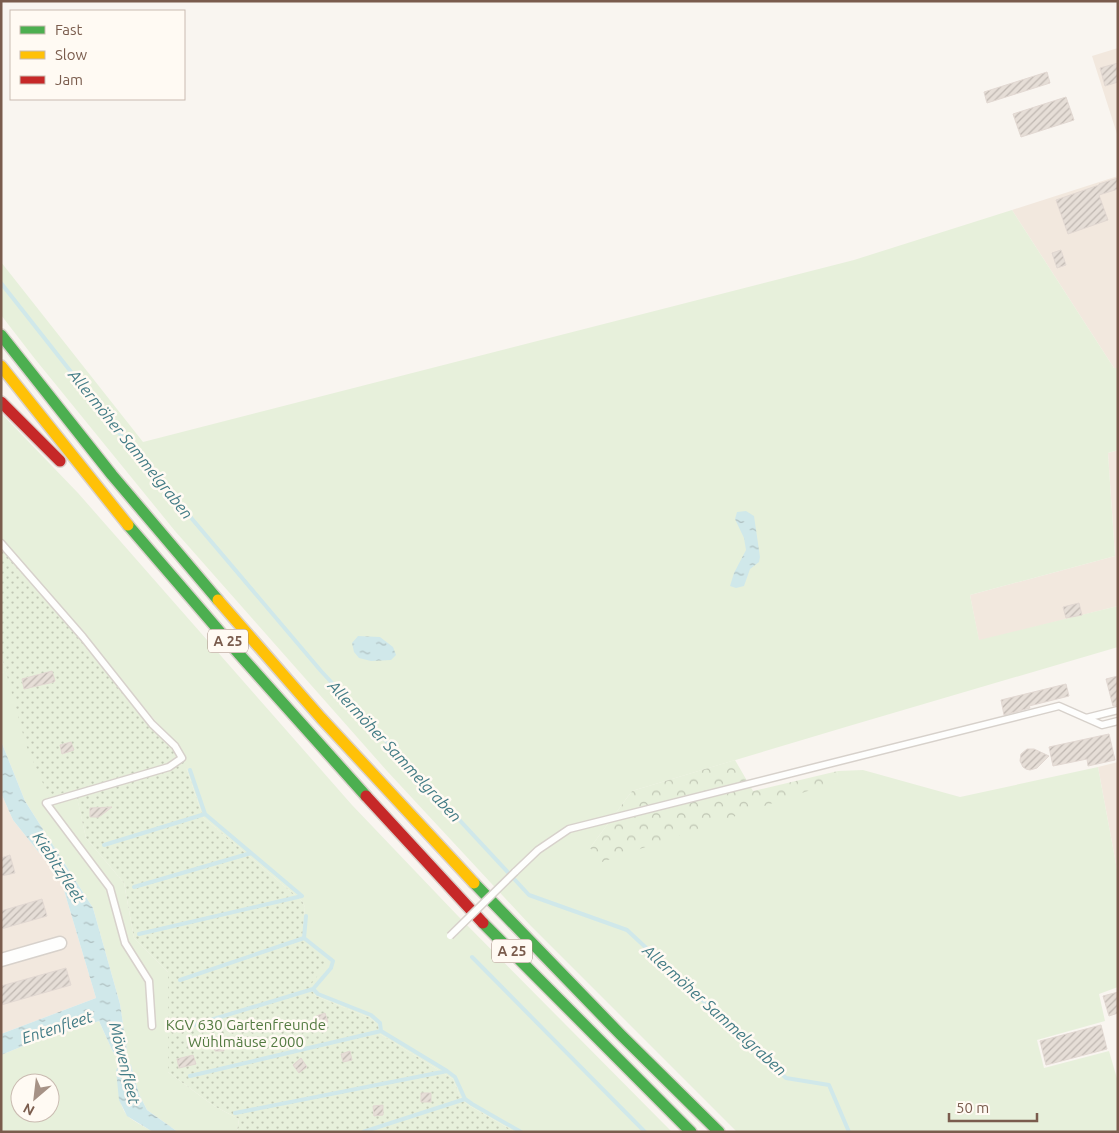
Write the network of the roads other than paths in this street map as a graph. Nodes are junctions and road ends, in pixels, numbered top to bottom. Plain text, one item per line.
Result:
1 (1, 335) edge
2 (1, 366) edge
3 (1, 402) edge
4 (119, 514) junction
5 (1, 543) edge
6 (1118, 710) edge
7 (1086, 718) junction
8 (1118, 721) edge
9 (450, 936) dead end
10 (60, 943) dead end
11 (1, 960) edge
12 (152, 1026) dead end
13 (691, 1132) edge
14 (719, 1132) edge

1 - 14 highway, A 25
2 - 4 highway, A 25
3 - 4 highway
4 - 13 highway, A 25
5 - 12 lane
6 - 7 lane
7 - 8 lane
7 - 9 lane, bridge
10 - 11 street

